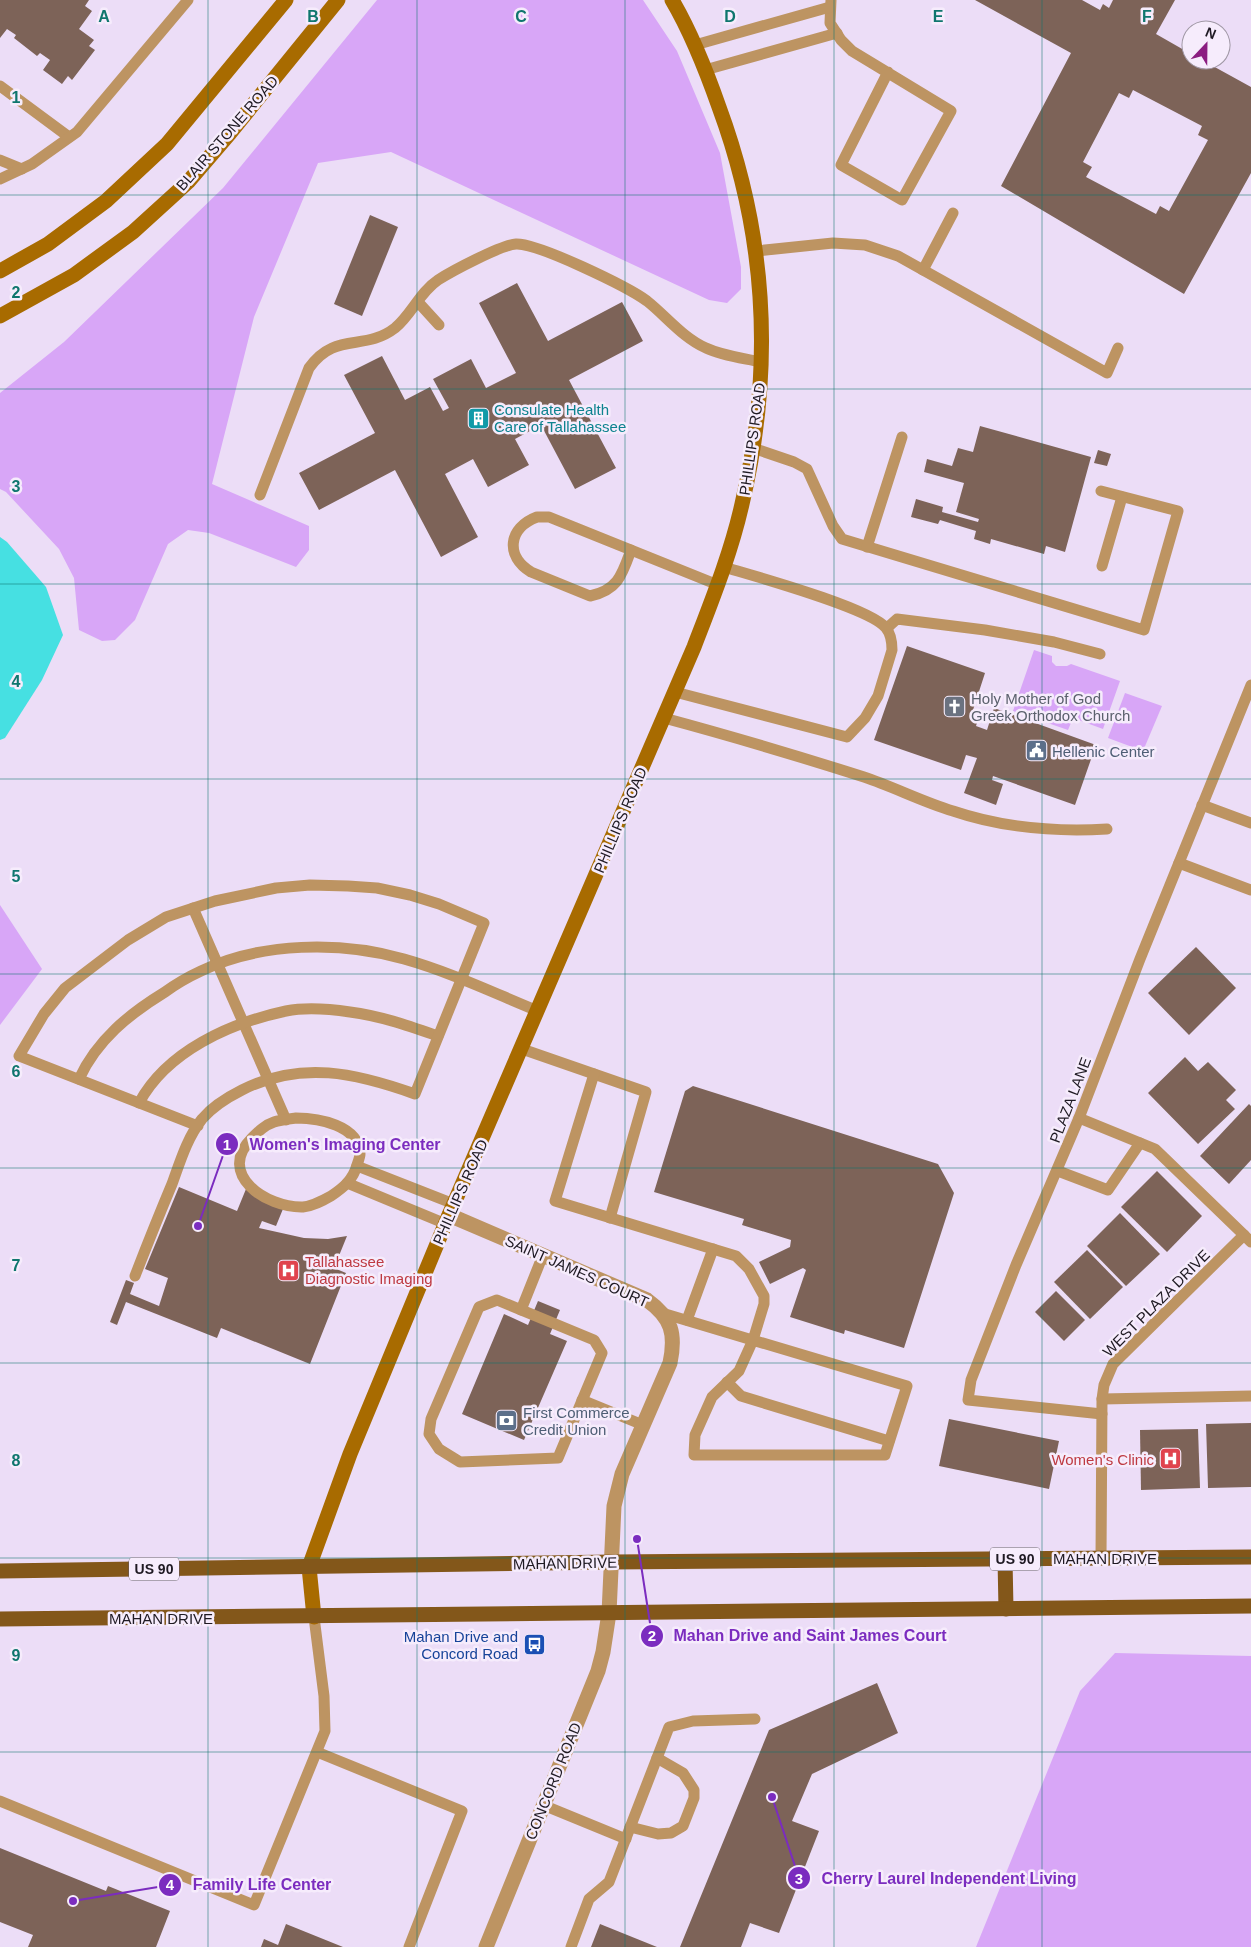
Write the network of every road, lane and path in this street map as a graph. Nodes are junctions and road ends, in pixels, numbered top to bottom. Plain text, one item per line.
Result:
1 (188, 0) edge
2 (286, 0) edge
3 (338, 0) edge
4 (672, 0) edge
5 (830, 3) edge
6 (837, 33) junction
7 (695, 46) junction
8 (705, 70) junction
9 (888, 72) junction
10 (0, 86) edge
11 (70, 137) junction
12 (0, 160) edge
13 (22, 169) junction
14 (0, 179) edge
15 (953, 213) dead end
16 (756, 251) junction
17 (0, 270) edge
18 (923, 270) junction
19 (418, 302) junction
20 (0, 316) edge
21 (439, 325) dead end
22 (1118, 348) dead end
23 (761, 362) junction
24 (902, 437) dead end
25 (753, 448) junction
26 (1102, 491) dead end
27 (260, 495) dead end
28 (1122, 497) junction
29 (867, 547) junction
30 (631, 550) junction
31 (1102, 566) dead end
32 (724, 567) junction
33 (718, 585) junction
34 (887, 628) junction
35 (1100, 654) dead end
36 (1251, 685) edge
37 (675, 692) junction
38 (664, 718) junction
39 (1202, 805) junction
40 (1251, 823) edge
41 (1107, 829) dead end
42 (1179, 863) junction
43 (1251, 890) edge
44 (192, 908) junction
45 (218, 965) junction
46 (461, 980) junction
47 (538, 1011) junction
48 (244, 1024) junction
49 (438, 1036) junction
50 (522, 1049) junction
51 (594, 1074) junction
52 (79, 1079) junction
53 (268, 1080) junction
54 (138, 1103) junction
55 (1080, 1118) junction
56 (286, 1120) junction
57 (198, 1126) junction
58 (1140, 1143) junction
59 (357, 1166) junction
60 (1058, 1170) junction
61 (347, 1183) junction
62 (450, 1214) junction
63 (610, 1218) junction
64 (1248, 1239) edge
65 (713, 1249) junction
66 (543, 1255) junction
67 (135, 1276) dead end
68 (521, 1310) junction
69 (662, 1313) junction
70 (687, 1320) junction
71 (753, 1340) junction
72 (727, 1382) junction
73 (1251, 1396) edge
74 (1102, 1399) junction
75 (582, 1400) junction
76 (1102, 1414) junction
77 (643, 1425) junction
78 (889, 1441) junction
79 (1251, 1557) edge
80 (1102, 1558) junction
81 (1005, 1559) junction
82 (612, 1562) junction
83 (309, 1567) junction
84 (0, 1571) edge
85 (1251, 1606) edge
86 (1006, 1609) junction
87 (609, 1613) junction
88 (314, 1617) junction
89 (0, 1618) edge
90 (755, 1719) dead end
91 (317, 1752) junction
92 (657, 1758) junction
93 (0, 1801) edge
94 (544, 1805) junction
95 (630, 1827) junction
96 (626, 1838) junction
97 (409, 1947) edge
98 (486, 1947) edge
99 (571, 1947) edge

1 - 11 lane
2 - 17 street
3 - 20 street, BLAIR STONE ROAD
4 - 7 street, PHILLIPS ROAD
5 - 6 lane
5 - 7 lane
6 - 8 lane
6 - 9 lane
7 - 8 street, PHILLIPS ROAD
8 - 16 street, PHILLIPS ROAD
9 - 9 lane
10 - 11 lane
11 - 13 lane
12 - 13 lane
13 - 14 lane
15 - 18 lane
16 - 18 lane
16 - 23 street, PHILLIPS ROAD
18 - 22 lane
19 - 21 lane
19 - 23 lane
19 - 27 lane
23 - 25 street, PHILLIPS ROAD
24 - 29 lane
25 - 29 lane
25 - 32 street, PHILLIPS ROAD
26 - 28 lane
28 - 29 lane
28 - 31 lane
30 - 30 lane
30 - 33 lane
32 - 33 street, PHILLIPS ROAD
32 - 34 lane
33 - 37 street, PHILLIPS ROAD
34 - 35 lane
34 - 37 lane
36 - 39 lane, PLAZA LANE
37 - 38 street, PHILLIPS ROAD
38 - 41 lane
38 - 47 street, PHILLIPS ROAD
39 - 40 lane
39 - 42 lane, PLAZA LANE
42 - 43 lane
42 - 55 lane, PLAZA LANE
44 - 45 lane
44 - 46 lane
44 - 52 lane
45 - 46 lane
45 - 48 lane
45 - 52 lane
46 - 47 lane
46 - 49 lane
47 - 50 street, PHILLIPS ROAD
48 - 49 lane
48 - 53 lane
48 - 54 lane
49 - 53 lane
50 - 51 lane
50 - 62 street, PHILLIPS ROAD
51 - 63 lane
51 - 63 lane
52 - 54 lane
53 - 56 lane
53 - 57 lane
54 - 57 lane
55 - 58 lane
55 - 60 lane, PLAZA LANE
56 - 59 lane
56 - 61 lane
57 - 67 lane
58 - 60 lane
58 - 64 lane
59 - 61 lane
59 - 62 lane
60 - 76 lane, PLAZA LANE
61 - 62 lane
62 - 66 street, SAINT JAMES COURT
62 - 83 street, PHILLIPS ROAD
63 - 65 lane
64 - 74 lane, WEST PLAZA DRIVE
65 - 70 lane
65 - 71 lane
66 - 68 lane
66 - 69 street, SAINT JAMES COURT
68 - 75 lane
68 - 75 lane
69 - 70 lane
69 - 77 street, SAINT JAMES COURT
70 - 71 lane
71 - 72 lane
71 - 78 lane
72 - 78 lane
72 - 78 lane
73 - 74 lane
74 - 76 lane, WEST PLAZA DRIVE
75 - 77 lane
76 - 80 lane, WEST PLAZA DRIVE
77 - 82 street, SAINT JAMES COURT
79 - 80 main road, MAHAN DRIVE / US 90
80 - 81 main road, MAHAN DRIVE / US 90
81 - 82 main road, MAHAN DRIVE / US 90
81 - 86 main road
82 - 83 main road, MAHAN DRIVE / US 90
82 - 87 street, SAINT JAMES COURT
83 - 84 main road, MAHAN DRIVE / US 90
83 - 88 street, PHILLIPS ROAD
85 - 86 main road, MAHAN DRIVE
86 - 87 main road, MAHAN DRIVE
87 - 88 main road, MAHAN DRIVE
87 - 94 street, CONCORD ROAD
88 - 89 main road, MAHAN DRIVE
88 - 91 lane
90 - 92 lane
91 - 93 lane
91 - 97 lane
92 - 95 lane
92 - 95 lane
94 - 96 lane
94 - 98 street, CONCORD ROAD
95 - 96 lane
96 - 99 lane

